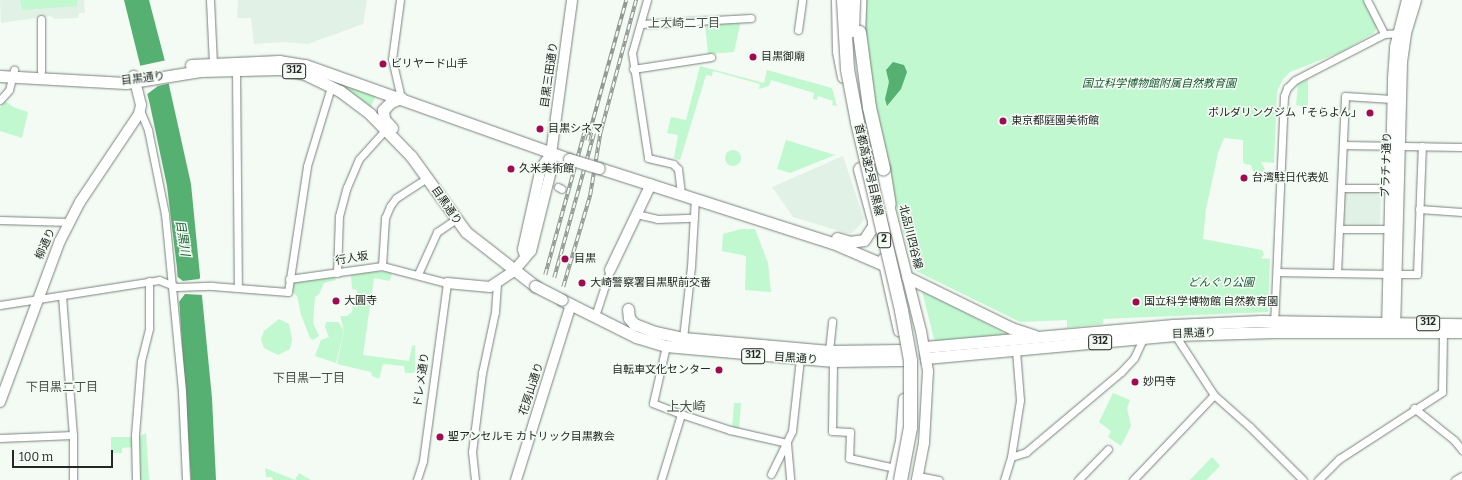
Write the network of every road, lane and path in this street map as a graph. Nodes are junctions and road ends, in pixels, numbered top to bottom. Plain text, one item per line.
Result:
1 (210, 0) edge
2 (216, 0) edge
3 (400, 0) edge
4 (572, 0) edge
5 (647, 0) edge
6 (802, 0) edge
7 (837, 0) edge
8 (843, 0) edge
9 (853, 0) edge
10 (860, 0) edge
11 (1367, 0) edge
12 (1407, 0) edge
13 (1416, 0) edge
14 (209, 9) junction
15 (752, 18) dead end
16 (42, 19) dead end
17 (640, 24) junction
18 (798, 30) dead end
19 (1402, 33) junction
20 (1384, 34) junction
21 (711, 57) dead end
22 (213, 63) junction
23 (236, 66) junction
24 (0, 68) edge
25 (633, 69) junction
26 (41, 71) junction
27 (169, 72) junction
28 (14, 73) junction
29 (0, 76) edge
30 (139, 79) junction
31 (332, 87) junction
32 (402, 98) junction
33 (1392, 99) junction
34 (0, 100) edge
35 (140, 110) junction
36 (386, 129) junction
37 (396, 139) junction
38 (1343, 145) junction
39 (1395, 146) junction
40 (1422, 146) junction
41 (1462, 147) edge
42 (551, 154) junction
43 (427, 178) junction
44 (651, 184) junction
45 (1341, 188) junction
46 (1394, 188) junction
47 (681, 194) junction
48 (695, 198) junction
49 (889, 204) junction
50 (1419, 209) junction
51 (1462, 212) edge
52 (636, 214) junction
53 (873, 217) junction
54 (694, 218) junction
55 (0, 220) edge
56 (455, 220) junction
57 (69, 222) junction
58 (787, 228) junction
59 (1340, 228) junction
60 (1388, 229) junction
61 (884, 265) junction
62 (382, 266) junction
63 (610, 270) joint
64 (514, 271) junction
65 (1277, 272) junction
66 (337, 273) junction
67 (1337, 273) junction
68 (418, 274) junction
69 (1392, 274) junction
70 (907, 277) junction
71 (289, 279) junction
72 (149, 281) junction
73 (448, 283) junction
74 (497, 284) junction
75 (174, 285) junction
76 (238, 287) junction
77 (62, 296) junction
78 (37, 300) junction
79 (567, 302) junction
80 (0, 305) edge
81 (628, 309) dead end
82 (595, 316) junction
83 (832, 321) dead end
84 (1462, 324) edge
85 (1274, 326) junction
86 (1391, 327) junction
87 (1462, 332) edge
88 (1443, 333) junction
89 (1175, 335) junction
90 (1059, 337) junction
91 (1144, 337) junction
92 (683, 338) junction
93 (666, 346) junction
94 (1016, 350) junction
95 (926, 352) junction
96 (902, 355) junction
97 (831, 356) junction
98 (800, 359) junction
99 (1214, 396) junction
100 (0, 402) edge
101 (1414, 408) junction
102 (681, 414) junction
103 (73, 435) junction
104 (0, 438) edge
105 (787, 443) junction
106 (1108, 448) dead end
107 (1462, 450) edge
108 (1011, 457) junction
109 (895, 468) junction
110 (771, 474) dead end
111 (1462, 476) edge
112 (914, 479) edge
113 (73, 480) edge
114 (136, 480) edge
115 (186, 480) edge
116 (417, 480) edge
117 (475, 480) edge
118 (516, 480) edge
119 (661, 480) edge
120 (790, 480) edge
121 (892, 480) edge
122 (900, 480) edge
123 (939, 480) edge
124 (1004, 480) edge
125 (1078, 480) edge
126 (1133, 480) edge
127 (1303, 480) edge
128 (1318, 480) edge
129 (1455, 480) edge

1 - 14 street
2 - 14 street
3 - 32 street
4 - 42 main road, 目黒三田通り
5 - 17 street
6 - 18 street
7 - 53 main road
7 - 53 highway
8 - 122 highway, 首都高速2号目黒線 / 2, bridge
9 - 112 highway, 首都高速2号目黒線 / 2, bridge
10 - 49 highway, bridge
10 - 49 main road, 北品川四谷線
11 - 20 street
12 - 19 main road, プラチナ通り
13 - 19 main road, プラチナ通り
14 - 22 street
15 - 17 street
16 - 26 street
17 - 25 street
19 - 20 street
19 - 33 main road, プラチナ通り
19 - 39 main road, プラチナ通り
20 - 65 street
21 - 25 street
22 - 23 main road, 目黒通り / 312
22 - 27 main road, 目黒通り / 312
23 - 27 main road, 目黒通り / 312
23 - 31 main road, 目黒通り / 312
23 - 32 main road, 目黒通り / 312
23 - 76 street
24 - 28 main road, 目黒通り / 312
25 - 47 street
26 - 28 main road, 目黒通り / 312
26 - 30 main road, 目黒通り / 312
27 - 30 main road, 目黒通り / 312
28 - 29 main road, 目黒通り / 312
28 - 30 main road, 目黒通り / 312
28 - 34 street
30 - 35 main road
31 - 36 main road, 目黒通り / 312
31 - 71 street
32 - 37 main road
32 - 42 main road, 目黒通り / 312
33 - 38 street
33 - 39 main road, プラチナ通り
35 - 57 main road, 柳通り
35 - 75 street
36 - 37 main road, 目黒通り / 312
36 - 66 street
37 - 43 main road, 目黒通り / 312
38 - 39 street
38 - 45 street
39 - 40 street
39 - 46 main road, プラチナ通り
40 - 41 street
40 - 50 street
42 - 44 main road, 目黒通り / 312, bridge
42 - 64 main road
43 - 56 main road, 目黒通り / 312
43 - 62 street
44 - 47 main road, 目黒通り / 312
44 - 52 main road
45 - 46 street
45 - 59 street
46 - 60 main road, プラチナ通り
46 - 69 main road, プラチナ通り
47 - 48 main road, 目黒通り / 312
48 - 54 street
48 - 58 main road, 目黒通り / 312
49 - 70 main road, 北品川四谷線
50 - 51 street
50 - 69 street
52 - 54 street
52 - 63 main road
53 - 58 main road
53 - 61 main road
54 - 92 street
55 - 57 street
56 - 64 main road, 目黒通り / 312
56 - 68 street
57 - 78 main road, 柳通り
58 - 61 main road, 目黒通り / 312
59 - 60 street
59 - 67 street
60 - 69 main road, プラチナ通り
61 - 96 main road
62 - 66 street, 行人坂
62 - 68 street, 行人坂
63 - 82 street
64 - 74 main road
64 - 79 main road, 目黒通り / 312, bridge
65 - 67 street
65 - 85 street
66 - 71 street, 行人坂
67 - 69 street
68 - 73 street, 行人坂
69 - 86 main road, プラチナ通り
70 - 90 main road, 目黒通り / 312
70 - 95 main road, 北品川四谷線
71 - 76 street
72 - 75 street
72 - 77 street
72 - 114 street
73 - 74 main road
73 - 116 street, ドレメ通り
74 - 117 street
75 - 76 street
75 - 115 street
77 - 78 street
77 - 103 street
78 - 80 street
78 - 100 main road, 柳通り
79 - 82 main road, 目黒通り / 312
79 - 118 main road, 花房山通り
81 - 92 main road, 目黒通り / 312
82 - 93 main road, 目黒通り / 312
83 - 97 street
84 - 86 main road, 目黒通り / 312
85 - 86 main road, 目黒通り / 312
85 - 89 main road, 目黒通り / 312
85 - 90 main road, 目黒通り / 312
86 - 88 main road, 目黒通り / 312
87 - 88 main road, 目黒通り / 312
88 - 101 street
89 - 91 main road, 目黒通り / 312
89 - 99 street
90 - 95 main road, 目黒通り / 312
91 - 94 main road, 目黒通り / 312
91 - 108 street
92 - 97 main road, 目黒通り / 312
93 - 98 main road, 目黒通り / 312
93 - 102 street
94 - 95 main road, 目黒通り / 312
94 - 108 street
95 - 112 main road, 北品川四谷線
96 - 97 main road, 目黒通り / 312
96 - 109 main road
97 - 98 main road, 目黒通り / 312
97 - 109 street
98 - 105 street
99 - 126 street
99 - 127 street
101 - 107 street
101 - 128 street
102 - 105 street
102 - 119 street
103 - 104 street
103 - 113 street
105 - 110 street
105 - 120 street
106 - 125 street
108 - 124 street
109 - 121 main road
111 - 129 street
112 - 123 street

